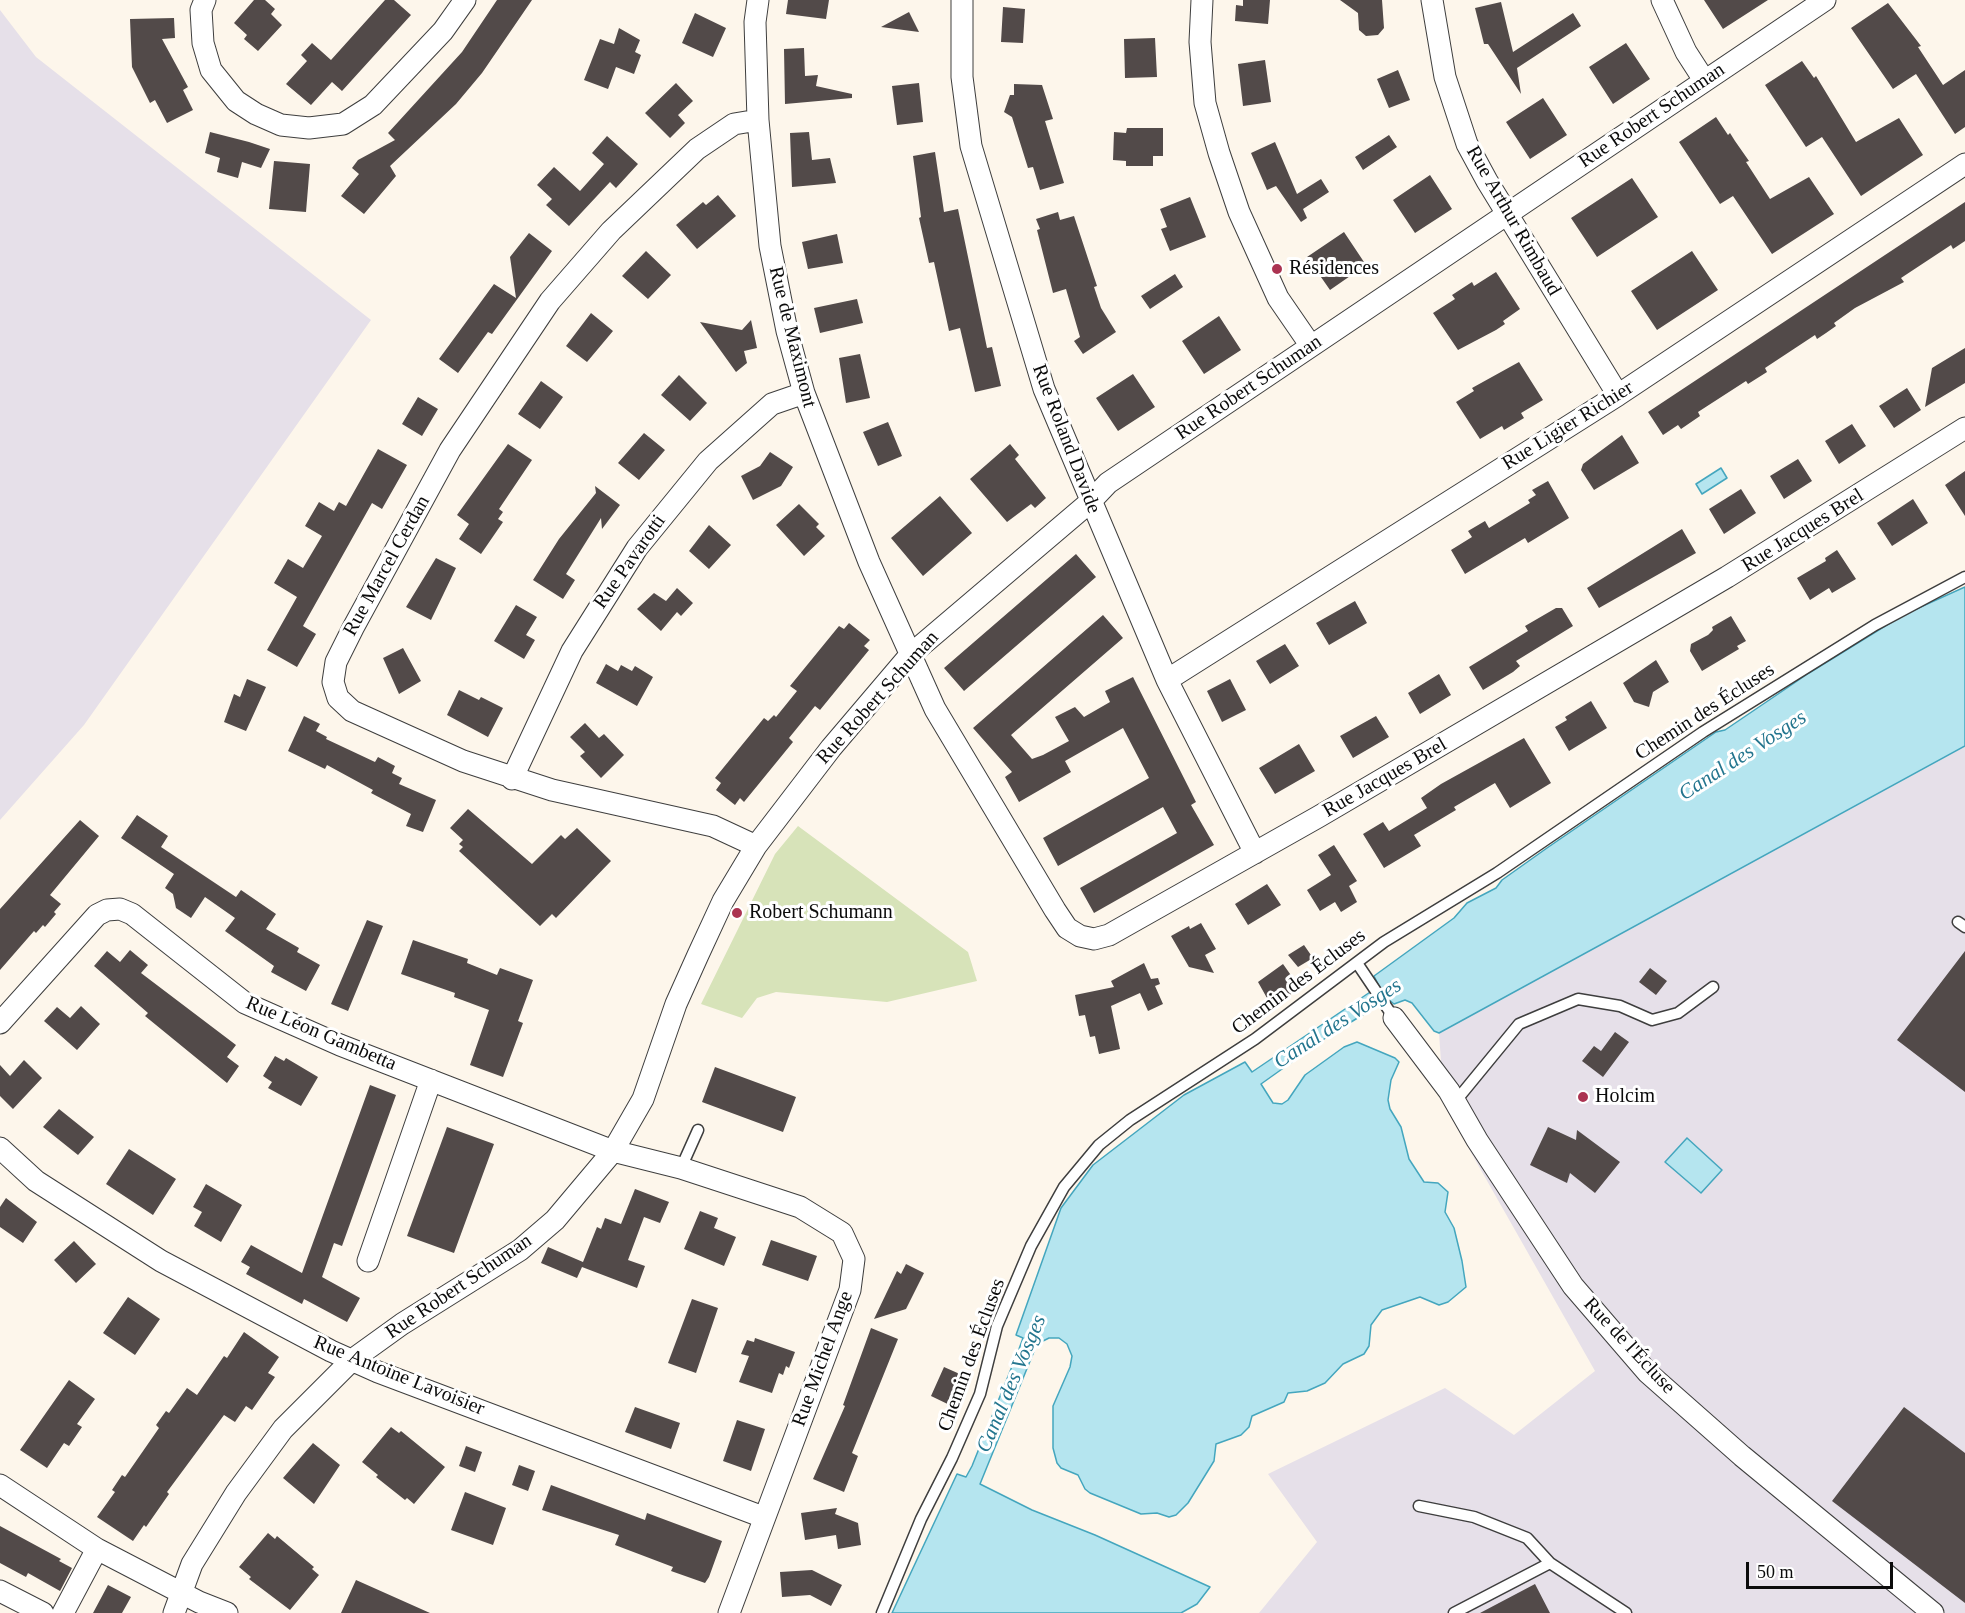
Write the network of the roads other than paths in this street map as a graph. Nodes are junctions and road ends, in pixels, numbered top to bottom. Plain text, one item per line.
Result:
1 (205, 0) edge
2 (465, 0) edge
3 (758, 0) edge
4 (962, 0) edge
5 (1202, 0) edge
6 (1432, 0) edge
7 (1662, 0) edge
8 (1825, 0) edge
9 (1704, 80) junction
10 (758, 120) junction
11 (1965, 164) edge
12 (1508, 215) junction
13 (1311, 346) junction
14 (804, 393) junction
15 (1618, 395) junction
16 (1965, 428) edge
17 (1090, 502) junction
18 (1965, 578) edge
19 (910, 655) junction
20 (1167, 680) junction
21 (512, 779) junction
22 (756, 846) junction
23 (1255, 853) junction
24 (1357, 963) junction
25 (1713, 987) dead end
26 (1394, 1018) joint
27 (0, 1023) edge
28 (431, 1080) junction
29 (1455, 1102) junction
30 (698, 1130) dead end
31 (0, 1148) edge
32 (613, 1151) junction
33 (681, 1168) junction
34 (368, 1261) dead end
35 (352, 1360) junction
36 (0, 1485) edge
37 (1419, 1506) dead end
38 (763, 1517) junction
39 (97, 1549) junction
40 (1550, 1563) junction
41 (0, 1591) edge
42 (182, 1593) junction
43 (43, 1613) edge
44 (63, 1613) edge
45 (174, 1613) edge
46 (227, 1613) edge
47 (729, 1613) edge
48 (882, 1613) edge
49 (1454, 1613) edge
50 (1626, 1613) edge
51 (1933, 1613) edge

1 - 2 street
3 - 10 street, Rue de Maximont
4 - 17 street, Rue Roland Davide
5 - 13 street
6 - 12 street, Rue Arthur Rimbaud
7 - 9 street
8 - 9 street, Rue Robert Schuman
9 - 12 street, Rue Robert Schuman
10 - 14 street, Rue de Maximont
10 - 21 street, Rue Marcel Cerdan
11 - 15 street, Rue Ligier Richier
12 - 13 street, Rue Robert Schuman
12 - 15 street, Rue Arthur Rimbaud
13 - 17 street, Rue Robert Schuman
14 - 19 street, Rue de Maximont
14 - 21 street, Rue Pavarotti
15 - 20 street, Rue Ligier Richier
16 - 23 street, Rue Jacques Brel
17 - 19 street, Rue Robert Schuman
17 - 20 street, Rue Roland Davide
18 - 24 lane, Chemin des Écluses
19 - 22 street, Rue Robert Schuman
19 - 23 street, Rue Jacques Brel
20 - 23 street, Rue Roland Davide
21 - 22 street, Rue Marcel Cerdan
22 - 32 street, Rue Robert Schuman
24 - 26 lane
24 - 48 lane, Chemin des Écluses
25 - 29 lane
26 - 29 street, Rue de l'Écluse
27 - 28 street, Rue Léon Gambetta
28 - 32 street, Rue Léon Gambetta
28 - 34 street
29 - 51 street, Rue de l'Écluse
30 - 33 lane
31 - 35 street, Rue Antoine Lavoisier
32 - 33 street, Rue Michel Ange
32 - 35 street, Rue Robert Schuman
33 - 38 street, Rue Michel Ange
35 - 38 street, Rue Antoine Lavoisier
35 - 42 street, Rue Robert Schuman
36 - 39 street
37 - 40 lane
38 - 47 street, Rue Michel Ange
39 - 42 street
39 - 44 street
40 - 49 lane
40 - 50 lane
41 - 43 street
42 - 45 street, Rue Robert Schuman
42 - 46 street

